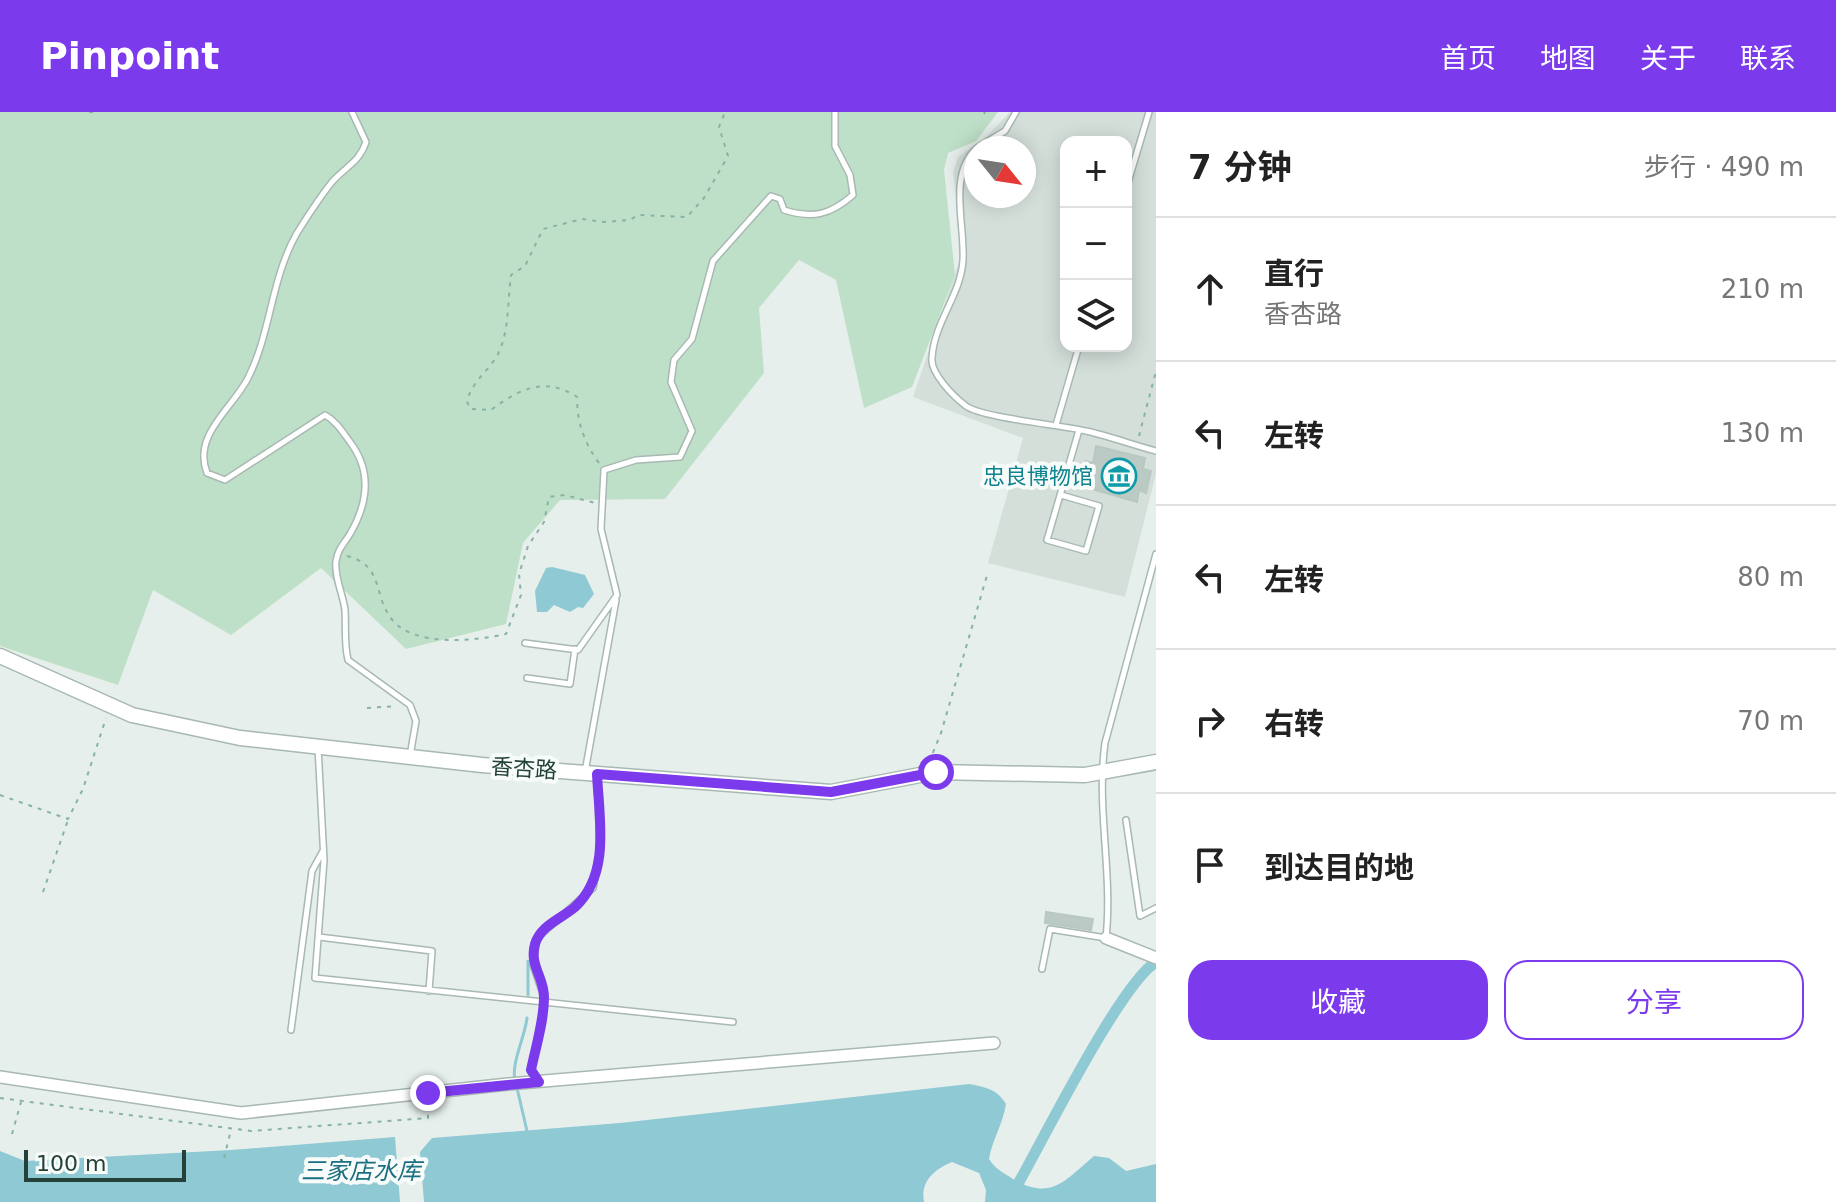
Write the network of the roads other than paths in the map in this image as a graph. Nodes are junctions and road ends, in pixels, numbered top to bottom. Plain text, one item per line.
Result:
1 (352, 112) edge
2 (835, 112) edge
3 (1016, 112) edge
4 (1149, 112) edge
5 (997, 136) edge
6 (964, 163) edge
7 (1132, 169) edge
8 (1077, 352) edge
9 (1056, 425) junction
10 (1079, 430) junction
11 (1156, 451) edge
12 (1061, 495) junction
13 (1156, 554) edge
14 (617, 595) junction
15 (525, 643) dead end
16 (575, 649) junction
17 (0, 656) edge
18 (527, 678) dead end
19 (317, 746) junction
20 (410, 757) junction
21 (1156, 762) edge
22 (1101, 772) junction
23 (591, 773) junction
24 (1126, 820) dead end
25 (324, 850) junction
26 (1156, 908) edge
27 (319, 937) junction
28 (1106, 938) junction
29 (1156, 958) edge
30 (1042, 969) dead end
31 (429, 991) junction
32 (733, 1022) dead end
33 (291, 1030) dead end
34 (994, 1043) dead end
35 (0, 1077) edge
36 (539, 1082) junction

1 - 20 lane
2 - 14 lane
3 - 5 lane
4 - 7 lane
6 - 9 lane
8 - 9 lane
9 - 10 lane
10 - 11 lane
10 - 12 lane
12 - 12 lane
13 - 22 lane
14 - 16 lane
14 - 23 lane
15 - 16 lane
16 - 18 lane
17 - 19 street, 香杏路
19 - 20 street, 香杏路
19 - 25 lane
20 - 23 street, 香杏路
21 - 22 street, 香杏路
22 - 23 street, 香杏路
22 - 28 lane
23 - 36 lane, bridge
24 - 26 lane
25 - 27 lane
25 - 33 lane
27 - 31 lane
27 - 31 lane
28 - 29 street
28 - 30 lane
31 - 32 lane
34 - 36 street
35 - 36 street

